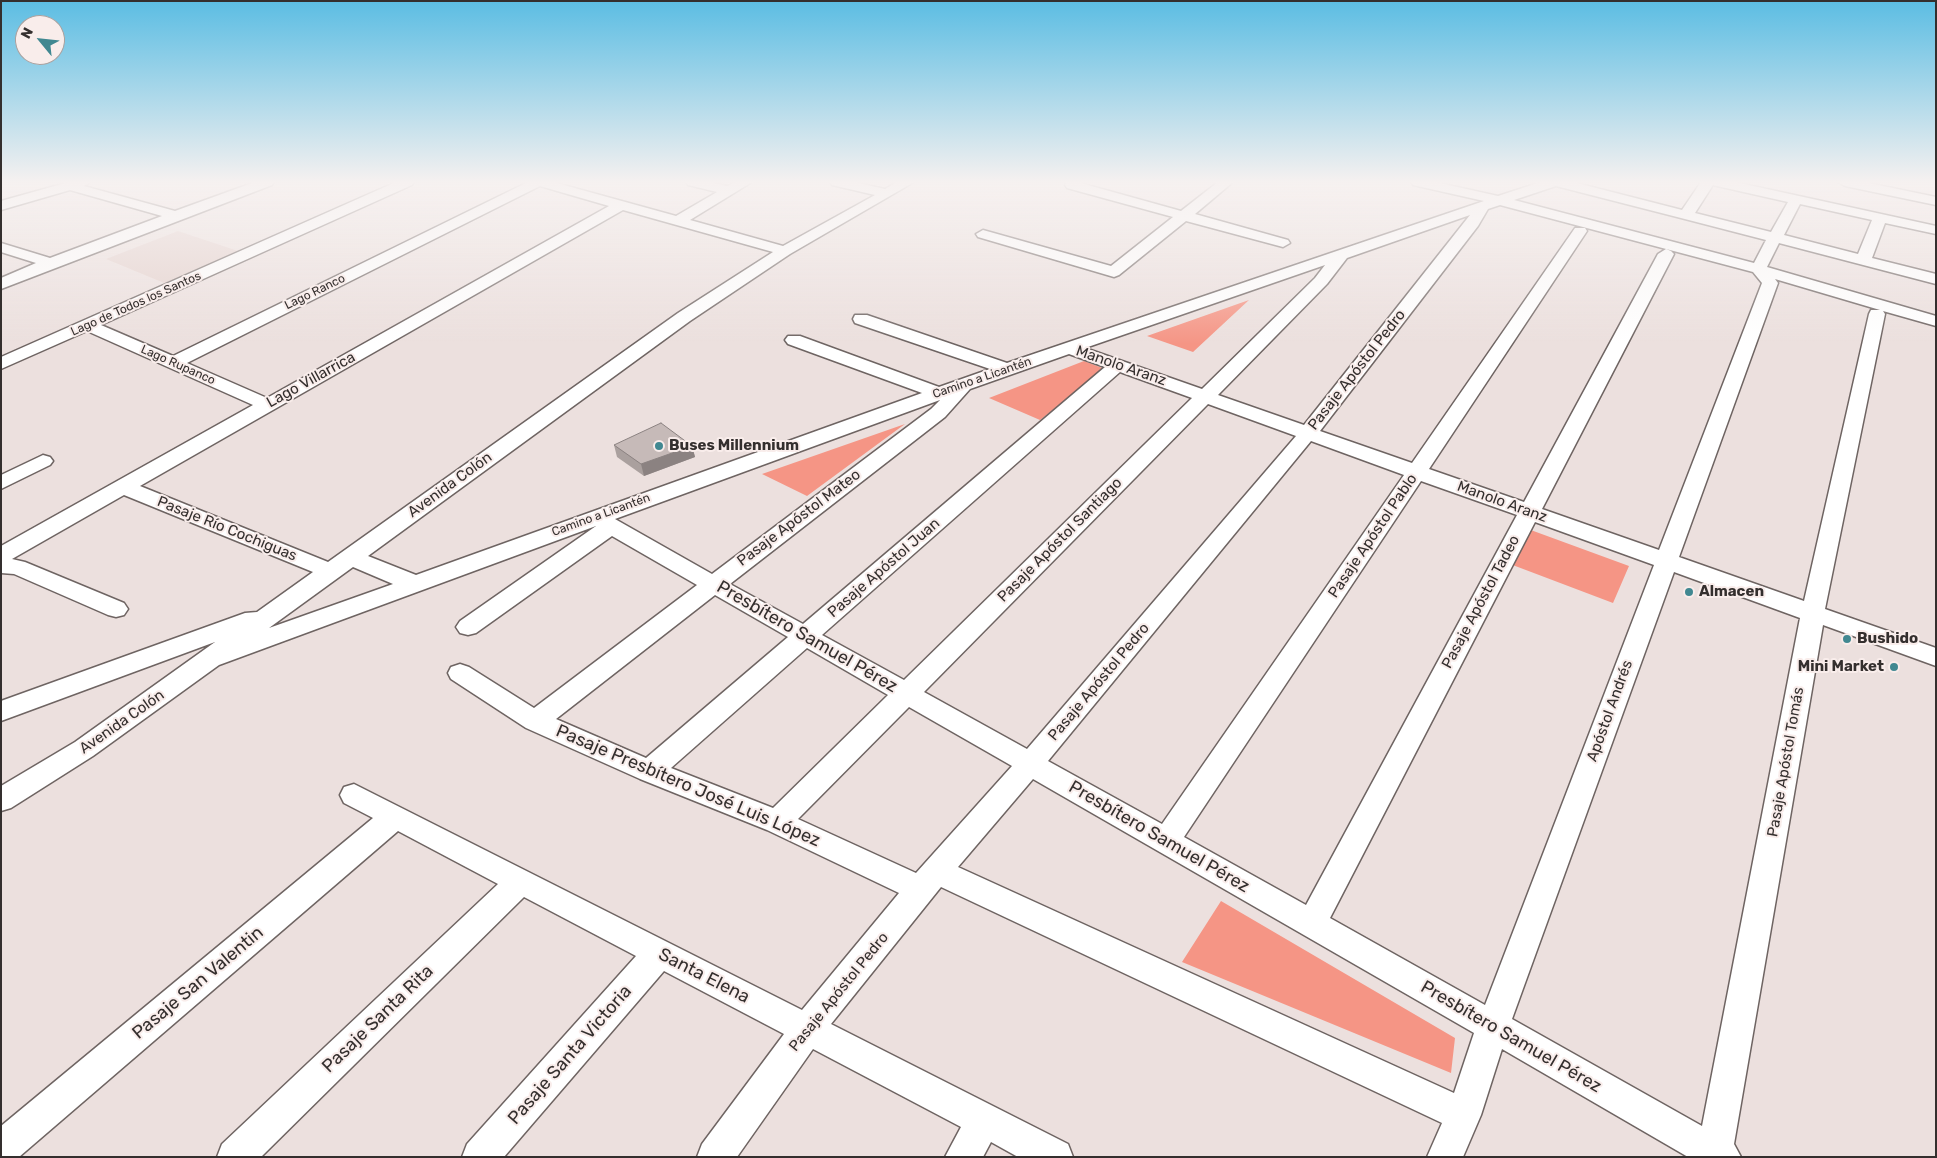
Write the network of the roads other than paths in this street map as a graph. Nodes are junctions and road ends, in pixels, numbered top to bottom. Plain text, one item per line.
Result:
1 (122, 236) edge
2 (288, 236) edge
3 (430, 236) edge
4 (566, 236) edge
5 (732, 236) edge
6 (811, 236) edge
7 (990, 236) edge
8 (1158, 236) edge
9 (1256, 236) edge
10 (1396, 236) edge
11 (1463, 236) edge
12 (1577, 236) edge
13 (1599, 236) edge
14 (1612, 236) edge
15 (1767, 236) edge
16 (1873, 236) edge
17 (1774, 238) junction
18 (1283, 243) dead end
19 (1, 247) edge
20 (785, 251) junction
21 (1666, 254) junction
22 (1341, 255) junction
23 (1863, 261) junction
24 (50, 263) junction
25 (1764, 276) junction
26 (1936, 279) edge
27 (1, 284) edge
28 (1877, 314) junction
29 (861, 319) dead end
30 (1936, 321) edge
31 (89, 326) junction
32 (1936, 330) edge
33 (794, 340) dead end
34 (1069, 348) junction
35 (173, 363) junction
36 (1, 364) edge
37 (1118, 365) junction
38 (1007, 369) junction
39 (964, 384) junction
40 (938, 393) junction
41 (1205, 396) junction
42 (268, 405) junction
43 (1308, 433) junction
44 (43, 462) dead end
45 (1417, 472) junction
46 (1, 483) edge
47 (123, 487) junction
48 (1529, 512) junction
49 (603, 522) junction
50 (1, 556) edge
51 (350, 557) junction
52 (1666, 561) junction
53 (1, 566) edge
54 (331, 571) junction
55 (413, 583) junction
56 (714, 584) junction
57 (116, 609) dead end
58 (275, 611) junction
59 (1813, 613) junction
60 (468, 627) dead end
61 (805, 636) junction
62 (215, 657) junction
63 (1936, 657) edge
64 (460, 673) dead end
65 (906, 693) junction
66 (1, 711) edge
67 (535, 720) junction
68 (1030, 764) junction
69 (649, 771) junction
70 (354, 795) dead end
71 (1, 800) edge
72 (395, 817) junction
73 (777, 822) junction
74 (1166, 841) junction
75 (521, 881) junction
76 (929, 881) junction
77 (1312, 924) junction
78 (659, 953) junction
79 (1493, 1026) junction
80 (807, 1029) junction
81 (1464, 1115) junction
82 (984, 1120) junction
83 (1, 1149) edge
84 (1719, 1154) edge
85 (235, 1157) edge
86 (480, 1157) edge
87 (716, 1157) edge
88 (964, 1157) edge
89 (1055, 1157) edge
90 (1445, 1157) edge

1 - 24 street
2 - 31 street, Lago de Todos los Santos
3 - 35 street, Lago Ranco
4 - 42 street, Lago Villarrica
5 - 20 street
6 - 20 street, Avenida Colón
7 - 8 street
9 - 18 street
10 - 22 street, Camino a Licantén
11 - 43 street, Pasaje Apóstol Pedro
12 - 45 street, Pasaje Apóstol Pablo
13 - 21 street
14 - 25 street
15 - 17 street
16 - 23 street
17 - 23 street
17 - 25 street, Apóstol Andrés
19 - 24 street
20 - 51 street, Avenida Colón
21 - 25 street
21 - 48 street, Pasaje Apóstol Tadeo
22 - 34 street, Camino a Licantén
22 - 41 street, Pasaje Apóstol Santiago
23 - 26 street
24 - 27 street
25 - 28 street
25 - 30 street
25 - 52 street, Apóstol Andrés
28 - 32 street
28 - 59 street, Pasaje Apóstol Tomás
29 - 38 street
31 - 35 street, Lago Rupanco
31 - 36 street, Lago de Todos los Santos
33 - 40 street
34 - 37 street, Manolo Aranz
34 - 38 street, Camino a Licantén
35 - 42 street, Lago Rupanco
37 - 41 street, Manolo Aranz
37 - 61 street, Pasaje Apóstol Juan
38 - 39 street, Camino a Licantén
39 - 40 street, Camino a Licantén
39 - 56 street, Pasaje Apóstol Mateo
40 - 49 street, Camino a Licantén
41 - 43 street, Manolo Aranz
41 - 65 street, Pasaje Apóstol Santiago
42 - 47 street, Lago Villarrica
43 - 45 street, Manolo Aranz
43 - 68 street, Pasaje Apóstol Pedro
44 - 46 street
45 - 48 street, Manolo Aranz
45 - 74 street, Pasaje Apóstol Pablo
47 - 50 street, Lago Villarrica
47 - 54 street, Pasaje Río Cochiguas
48 - 52 street, Manolo Aranz
48 - 77 street, Pasaje Apóstol Tadeo
49 - 55 street, Camino a Licantén
49 - 56 street, Presbítero Samuel Pérez
49 - 60 street
51 - 54 street, Avenida Colón
51 - 55 street
52 - 59 street, Manolo Aranz
52 - 79 street, Apóstol Andrés
53 - 57 street
54 - 58 street, Avenida Colón
55 - 62 street, Camino a Licantén
56 - 61 street, Presbítero Samuel Pérez
56 - 67 street, Pasaje Apóstol Mateo
58 - 62 street, Avenida Colón
58 - 66 street
59 - 63 street, Manolo Aranz
59 - 84 street, Pasaje Apóstol Tomás
61 - 65 street, Presbítero Samuel Pérez
61 - 69 street, Pasaje Apóstol Juan
62 - 71 street, Avenida Colón
64 - 67 street, Pasaje Presbítero José Luis López
65 - 68 street, Presbítero Samuel Pérez
65 - 73 street, Pasaje Apóstol Santiago
67 - 69 street, Pasaje Presbítero José Luis López
68 - 74 street, Presbítero Samuel Pérez
68 - 76 street, Pasaje Apóstol Pedro
69 - 73 street, Pasaje Presbítero José Luis López
70 - 72 street, Santa Elena
72 - 75 street, Santa Elena
72 - 83 street, Pasaje San Valentin
73 - 76 street, Pasaje Presbítero José Luis López
74 - 77 street, Presbítero Samuel Pérez
75 - 78 street, Santa Elena
75 - 85 street, Pasaje Santa Rita
76 - 80 street, Pasaje Apóstol Pedro
76 - 81 street, Pasaje Presbítero José Luis López
77 - 79 street, Presbítero Samuel Pérez
78 - 80 street, Santa Elena
78 - 86 street, Pasaje Santa Victoria
79 - 81 street, Apóstol Andrés
79 - 84 street, Presbítero Samuel Pérez
80 - 82 street, Santa Elena
80 - 87 street, Pasaje Apóstol Pedro
81 - 90 street, Apóstol Andrés
82 - 88 street
82 - 89 street, Santa Elena

